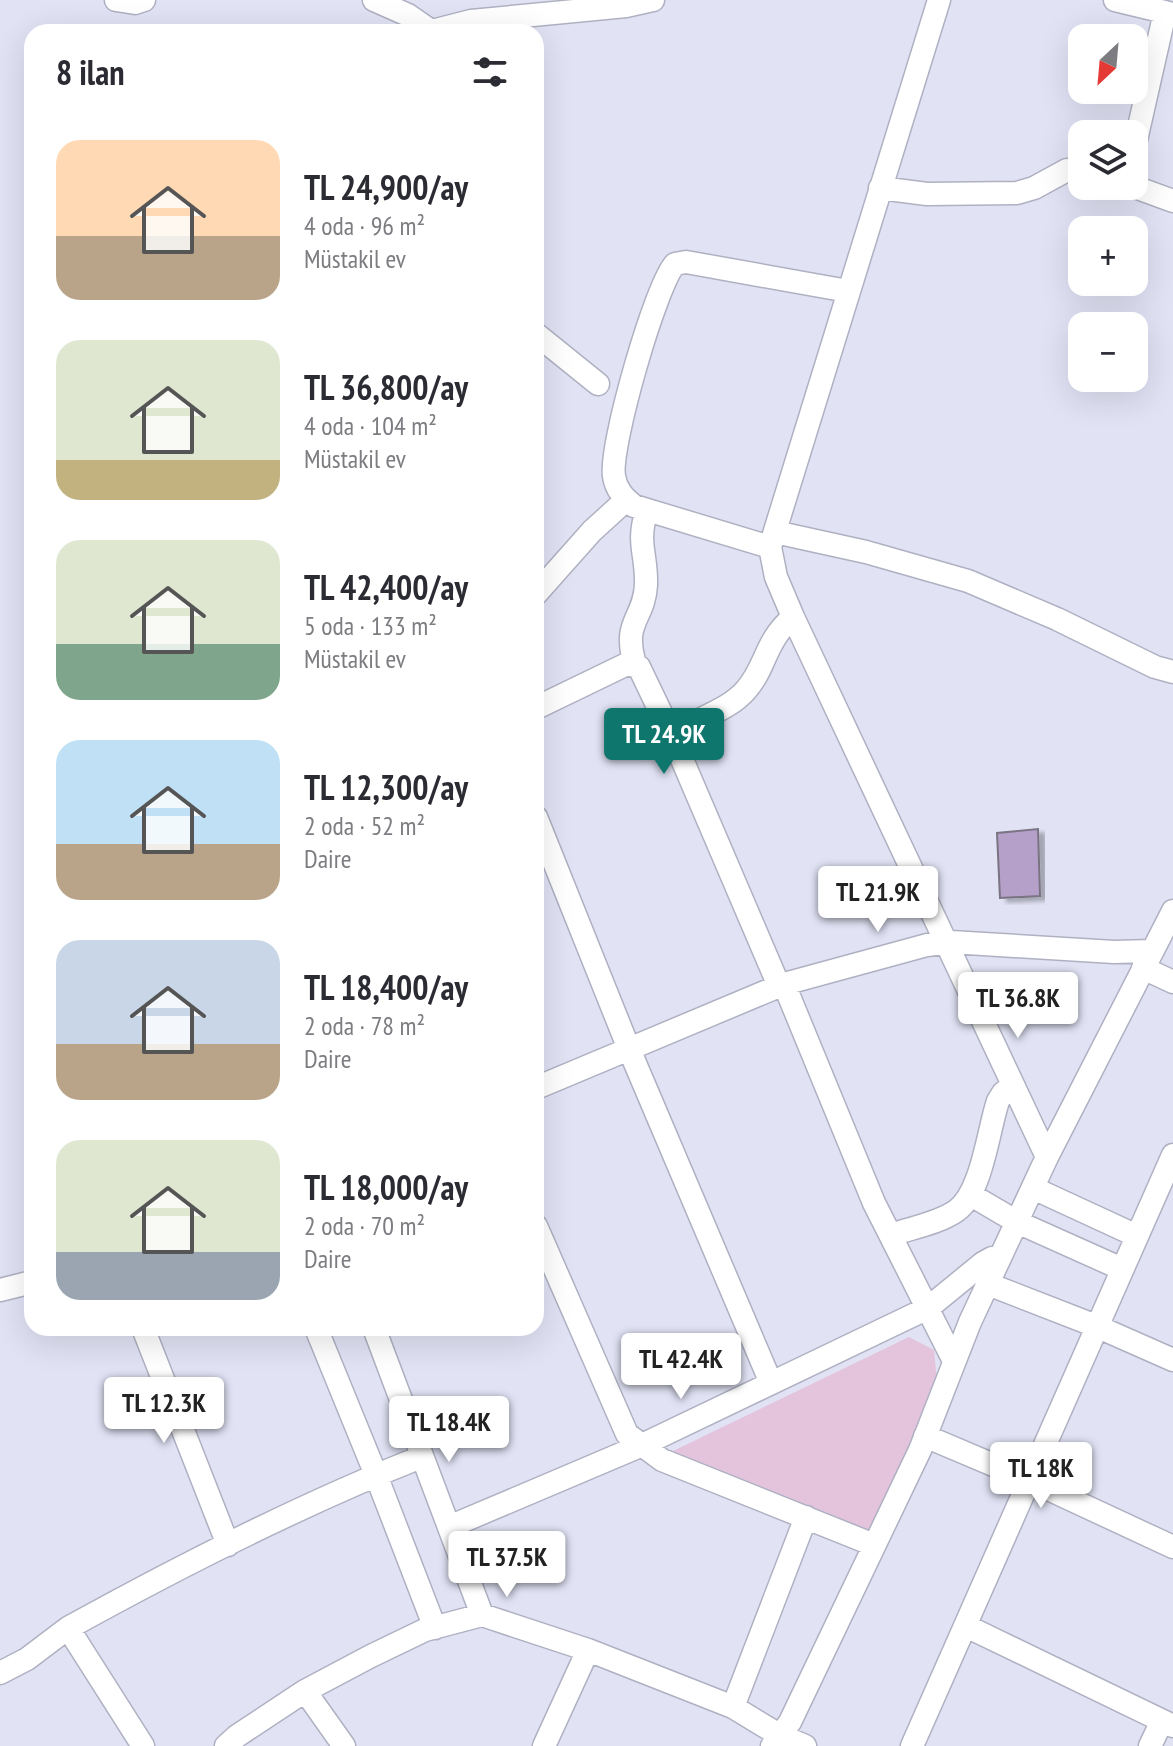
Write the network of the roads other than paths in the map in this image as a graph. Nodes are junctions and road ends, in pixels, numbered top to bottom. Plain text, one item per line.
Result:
1 (116, 0) edge
2 (144, 0) edge
3 (374, 0) edge
4 (653, 0) edge
5 (939, 0) edge
6 (1121, 1) edge
7 (568, 12) junction
8 (1169, 13) edge
9 (419, 24) edge
10 (460, 24) edge
11 (544, 24) edge
12 (1141, 120) edge
13 (1068, 170) edge
14 (880, 188) junction
15 (1148, 192) edge
16 (1173, 201) edge
17 (848, 291) junction
18 (544, 340) edge
19 (598, 384) dead end
20 (626, 500) junction
21 (647, 510) junction
22 (772, 540) junction
23 (544, 585) edge
24 (793, 617) junction
25 (635, 664) junction
26 (1173, 672) edge
27 (544, 704) edge
28 (672, 736) junction
29 (544, 837) edge
30 (1173, 911) edge
31 (946, 942) junction
32 (1147, 960) junction
33 (1173, 982) edge
34 (781, 985) junction
35 (629, 1049) junction
36 (544, 1085) edge
37 (1013, 1085) junction
38 (1047, 1157) junction
39 (1171, 1167) edge
40 (1033, 1188) junction
41 (971, 1195) junction
42 (1017, 1222) junction
43 (891, 1235) junction
44 (1137, 1236) junction
45 (544, 1244) edge
46 (1000, 1258) junction
47 (1122, 1269) junction
48 (24, 1284) edge
49 (988, 1284) junction
50 (0, 1290) edge
51 (928, 1308) junction
52 (1096, 1326) junction
53 (146, 1336) edge
54 (319, 1336) edge
55 (377, 1336) edge
56 (1173, 1360) edge
57 (954, 1361) junction
58 (771, 1383) junction
59 (925, 1436) junction
60 (640, 1446) junction
61 (421, 1457) junction
62 (376, 1475) junction
63 (1029, 1480) junction
64 (806, 1517) junction
65 (449, 1527) junction
66 (228, 1545) junction
67 (874, 1545) junction
68 (1173, 1547) edge
69 (482, 1615) junction
70 (966, 1626) junction
71 (68, 1628) junction
72 (435, 1628) junction
73 (588, 1650) junction
74 (0, 1673) edge
75 (305, 1691) junction
76 (733, 1707) junction
77 (1168, 1724) edge
78 (776, 1741) edge
79 (143, 1746) edge
80 (226, 1746) edge
81 (344, 1746) edge
82 (544, 1746) edge
83 (805, 1746) edge
84 (912, 1746) edge
85 (1150, 1746) edge

1 - 2 street
3 - 9 street
4 - 7 street
5 - 14 street
6 - 8 street
7 - 10 street
7 - 11 street
8 - 12 street
13 - 14 street
14 - 17 street
15 - 16 street
17 - 20 street
17 - 22 street
18 - 19 street
20 - 21 street
20 - 23 street
21 - 22 street
21 - 25 street
22 - 24 street
22 - 26 street
24 - 28 street
24 - 31 street
25 - 27 street
25 - 28 street
28 - 34 street
29 - 35 street
30 - 32 street
31 - 32 street
31 - 34 street
31 - 37 street
32 - 33 street
32 - 38 street
34 - 35 street
34 - 43 street
35 - 36 street
35 - 58 street
37 - 38 street
37 - 41 street
38 - 40 street
39 - 44 street
40 - 42 street
40 - 44 street
41 - 42 street
41 - 43 street
42 - 46 street
42 - 47 street
43 - 51 street
44 - 47 street
45 - 60 street
46 - 49 street
46 - 51 street
47 - 52 street
48 - 50 street
49 - 52 street
49 - 57 street
51 - 57 street
51 - 58 street
52 - 56 street
52 - 63 street
53 - 66 street
54 - 62 street
55 - 61 street
57 - 59 street
58 - 60 street
59 - 63 street
59 - 67 street
60 - 64 street
60 - 65 street
61 - 62 street
61 - 65 street
62 - 66 street
62 - 72 street
63 - 68 street
63 - 70 street
64 - 67 street
64 - 76 street
65 - 69 street
66 - 71 street
67 - 78 street
69 - 72 street
69 - 73 street
70 - 77 street
70 - 84 street
71 - 74 street
71 - 79 street
72 - 75 street
73 - 76 street
73 - 82 street
75 - 80 street
75 - 81 street
76 - 78 street
77 - 85 street
78 - 83 street

